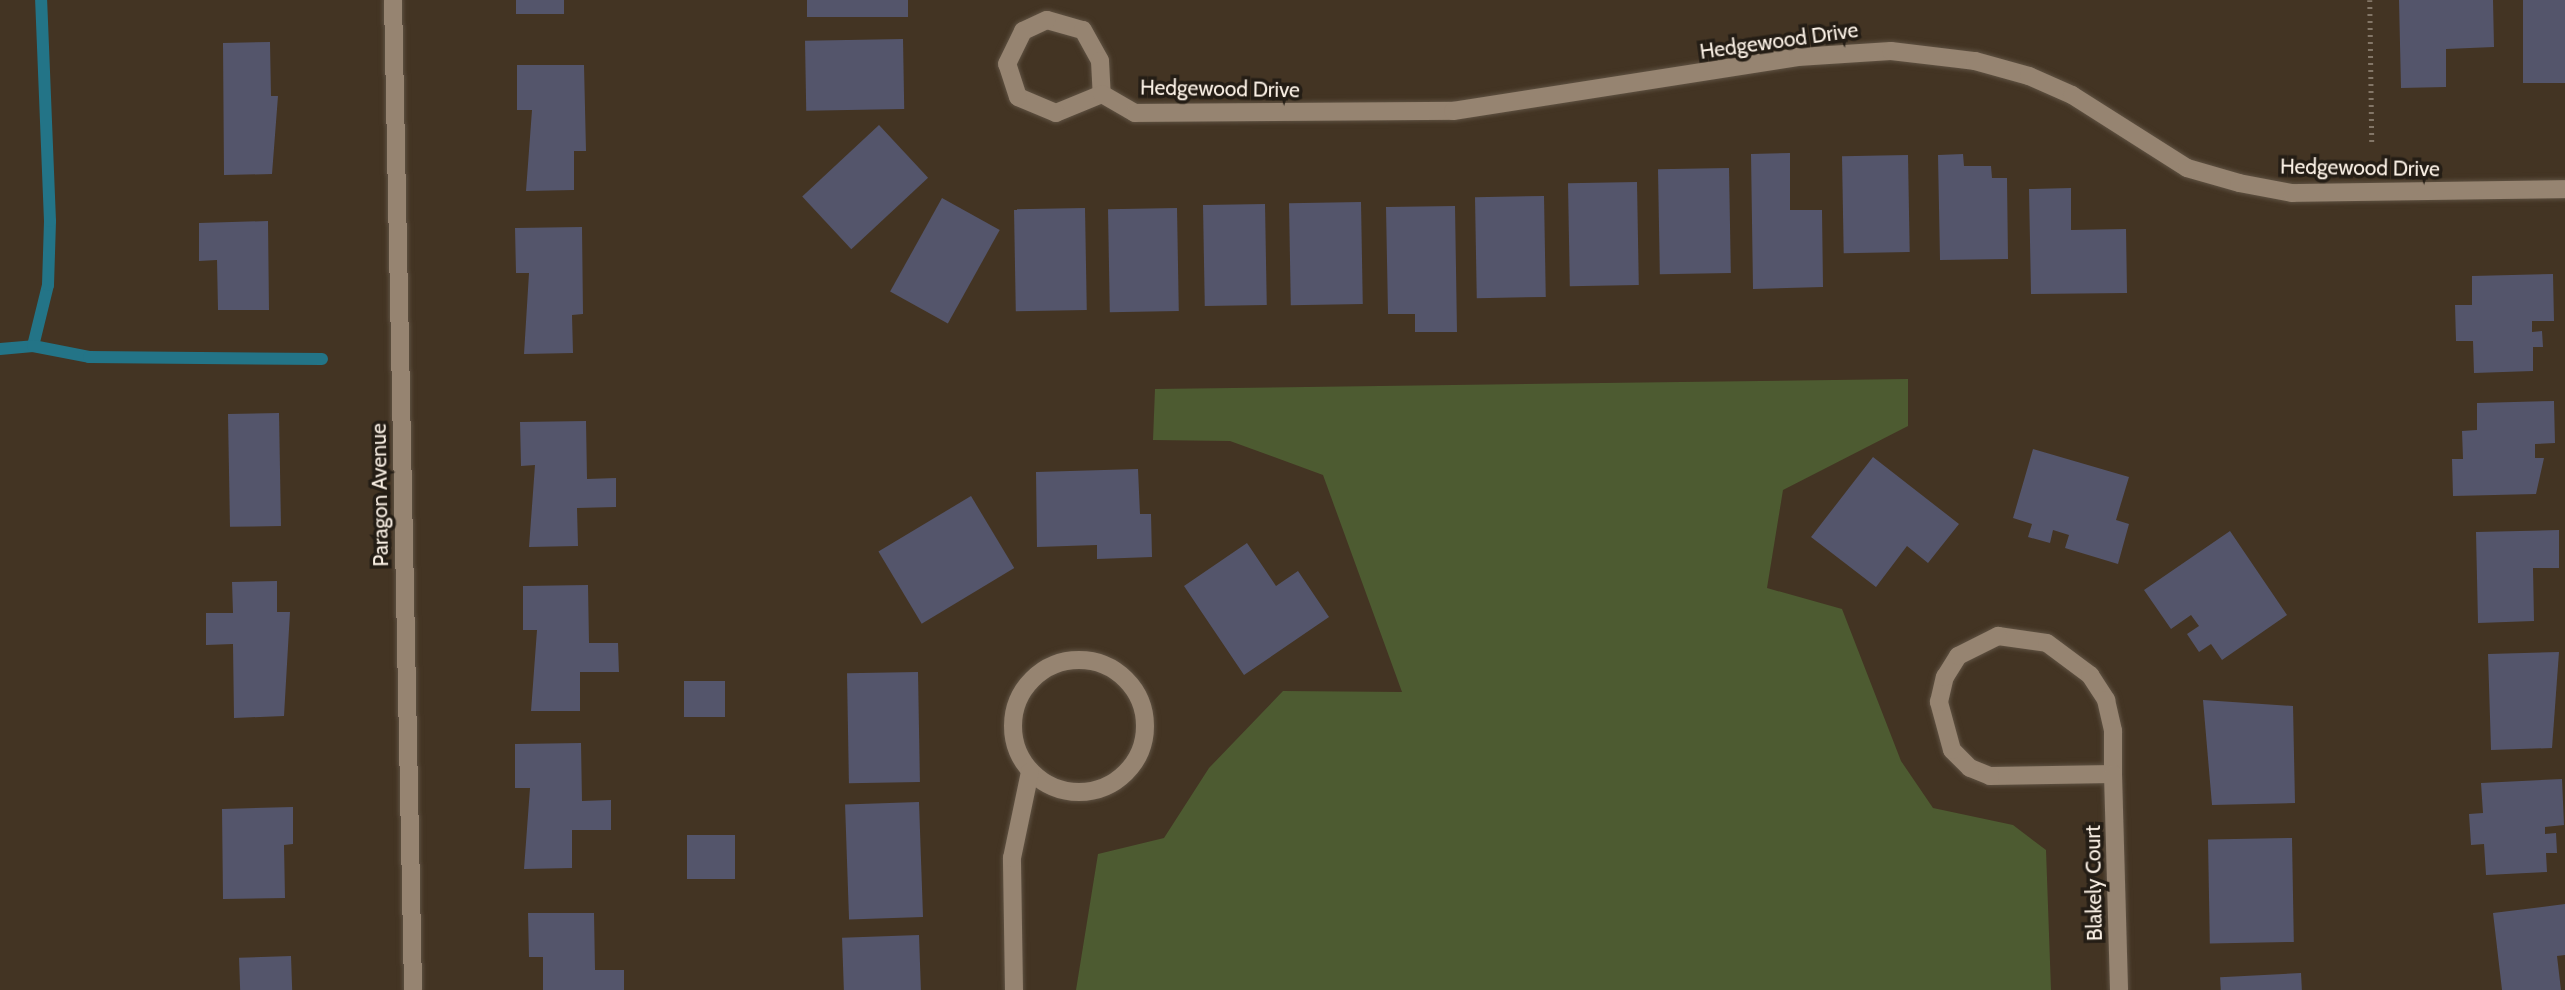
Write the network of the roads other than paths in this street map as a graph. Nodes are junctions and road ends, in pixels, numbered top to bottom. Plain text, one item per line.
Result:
1 (393, 0) edge
2 (1102, 94) junction
3 (2565, 189) edge
4 (1030, 772) junction
5 (2113, 774) junction
6 (412, 990) edge
7 (1014, 990) edge
8 (2119, 990) edge

1 - 6 street, Paragon Avenue
2 - 2 street
2 - 3 street, Hedgewood Drive
4 - 4 street
4 - 7 street
5 - 5 street, Blakely Court
5 - 8 street, Blakely Court

